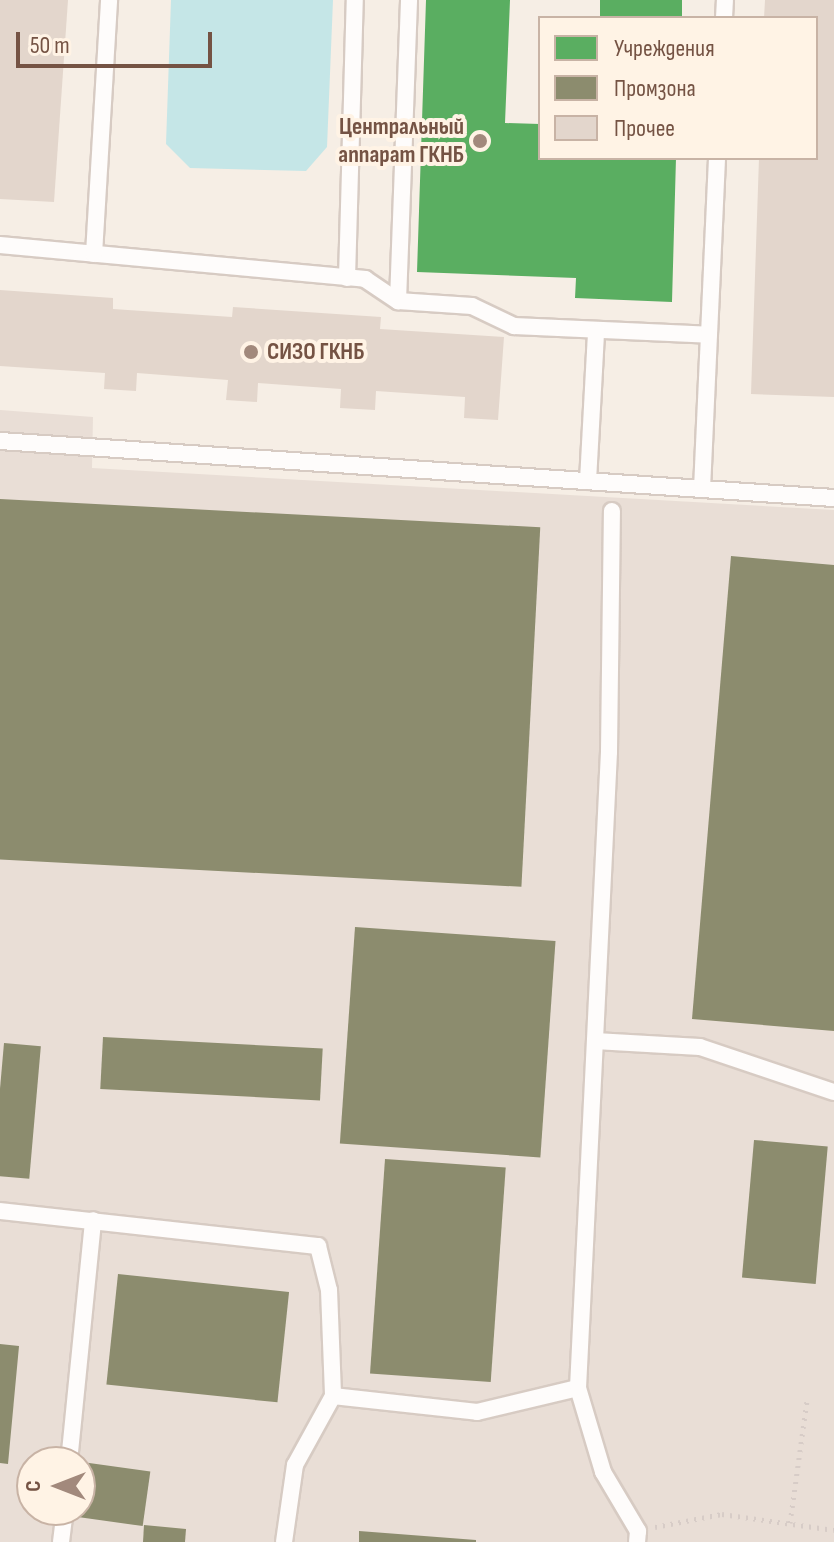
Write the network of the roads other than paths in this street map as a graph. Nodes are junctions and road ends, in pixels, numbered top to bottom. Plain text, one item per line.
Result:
1 (109, 0) edge
2 (355, 0) edge
3 (409, 0) edge
4 (717, 160) edge
5 (0, 245) edge
6 (94, 254) junction
7 (347, 278) junction
8 (398, 301) junction
9 (596, 331) junction
10 (709, 335) junction
11 (0, 441) edge
12 (588, 481) junction
13 (702, 489) junction
14 (834, 498) edge
15 (612, 511) dead end
16 (595, 1041) junction
17 (834, 1092) edge
18 (0, 1211) edge
19 (93, 1220) junction
20 (578, 1388) junction
21 (333, 1396) junction
22 (71, 1446) edge
23 (638, 1537) edge
24 (284, 1542) edge

1 - 6 lane
2 - 7 lane
3 - 8 lane
4 - 10 lane
5 - 6 lane
6 - 7 lane
7 - 8 lane
8 - 9 lane
9 - 10 lane
9 - 12 lane
10 - 13 lane
11 - 12 lane
12 - 13 lane
13 - 14 lane
15 - 16 lane
16 - 17 lane
16 - 20 lane
18 - 19 lane
19 - 21 lane
19 - 22 lane
20 - 21 lane
20 - 23 lane
21 - 24 lane

